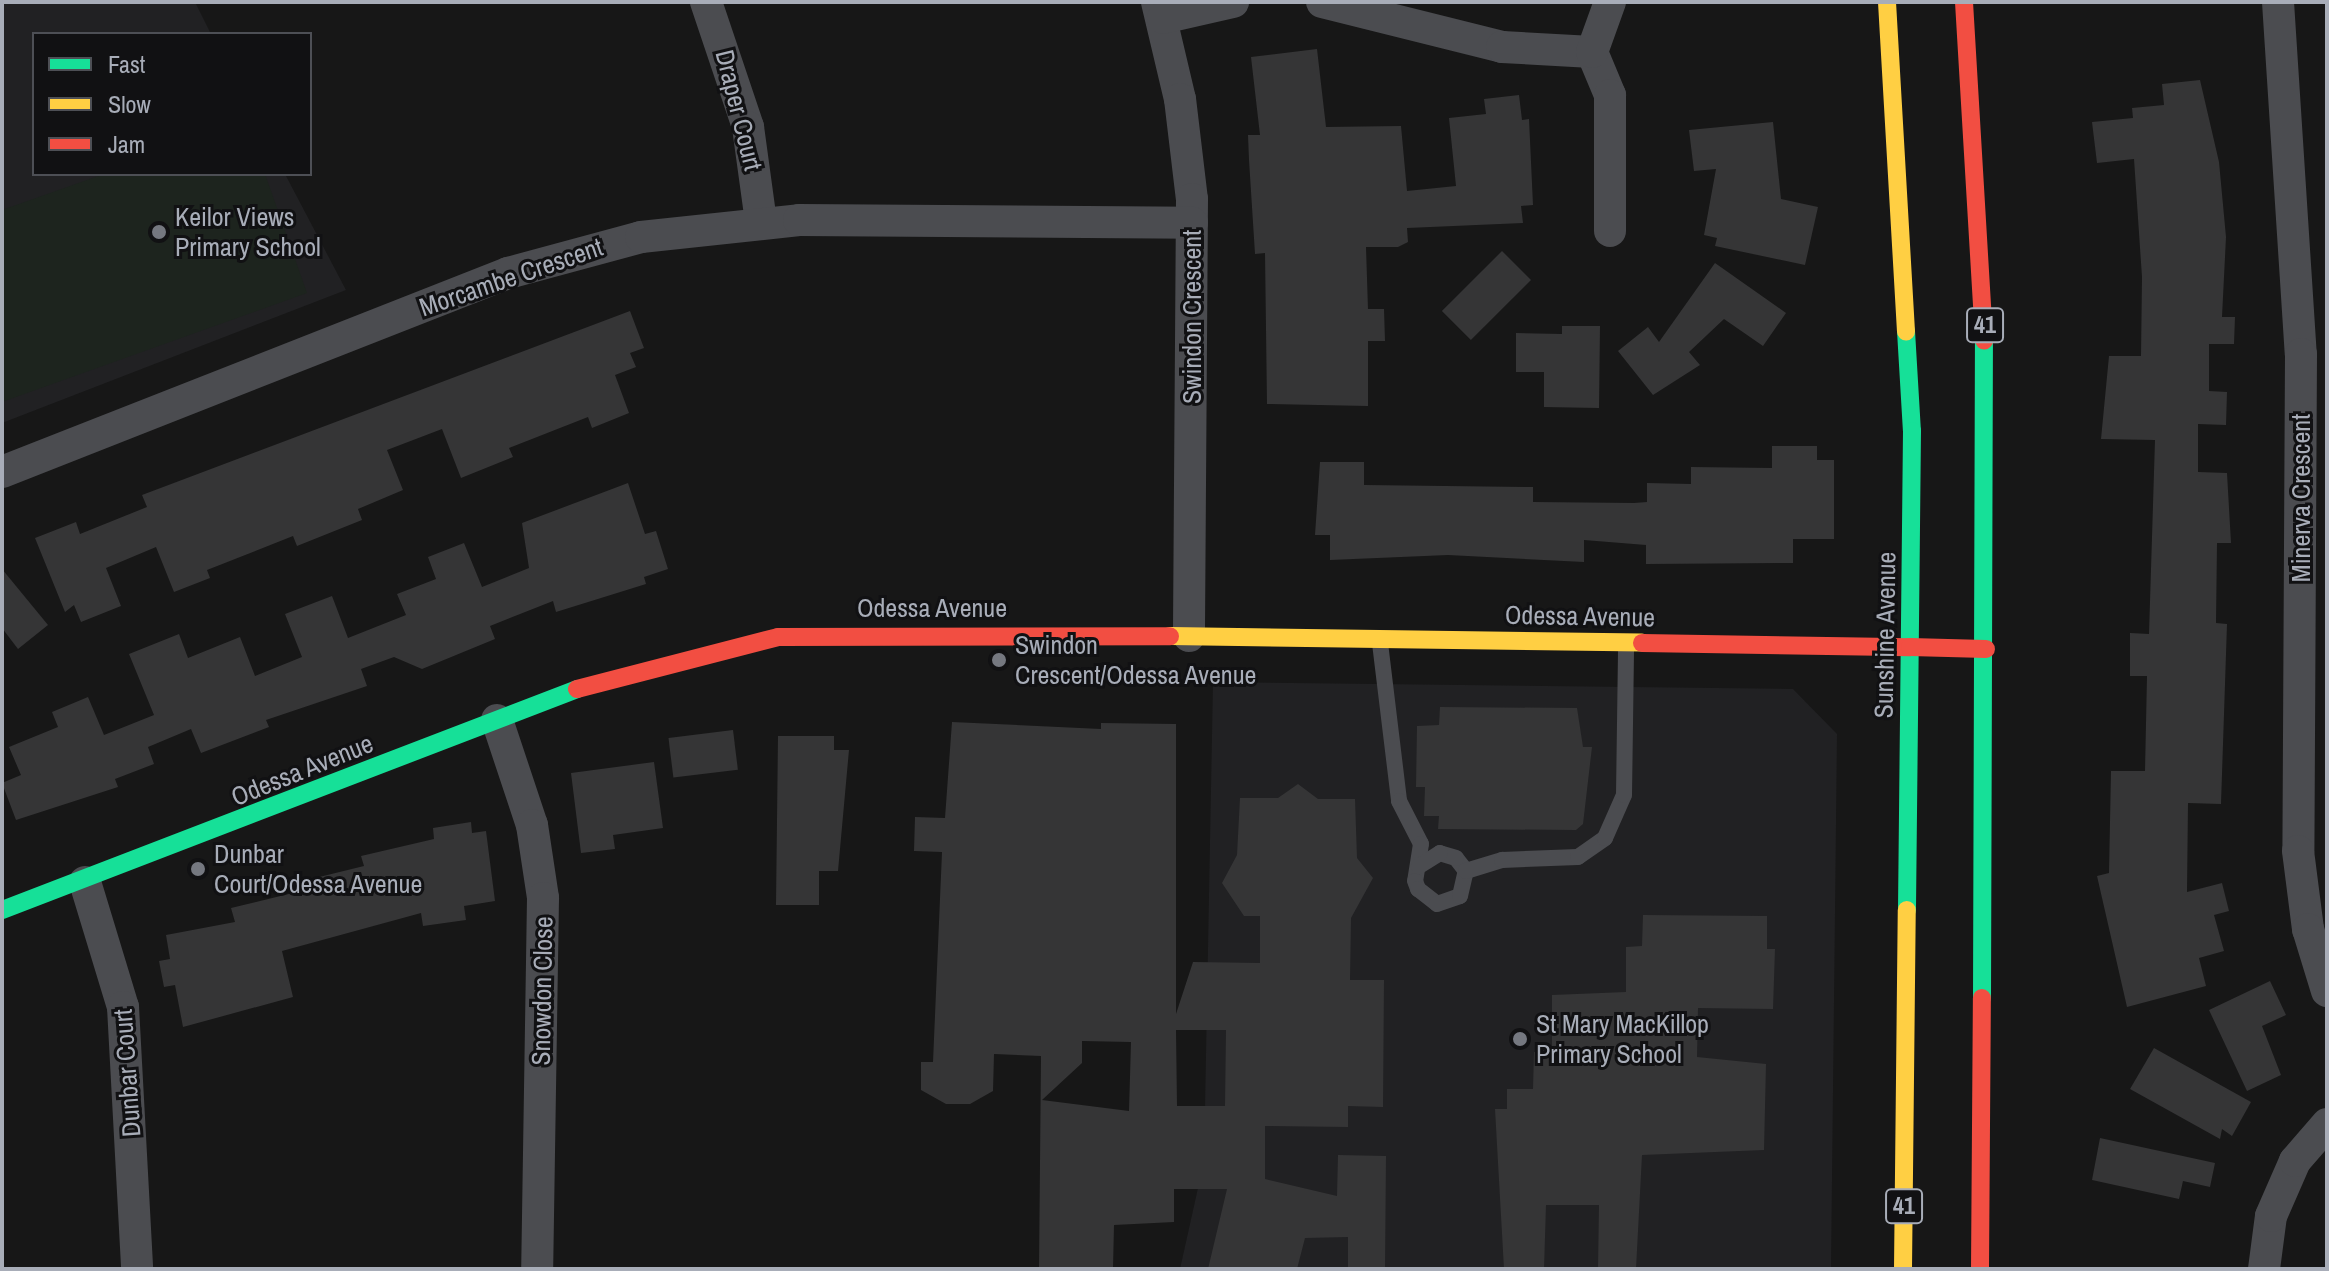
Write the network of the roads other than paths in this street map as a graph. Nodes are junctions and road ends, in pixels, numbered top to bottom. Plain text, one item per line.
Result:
1 (706, 2) edge
2 (1233, 2) edge
3 (1322, 2) edge
4 (1610, 2) edge
5 (1887, 2) edge
6 (1908, 2) edge
7 (1964, 2) edge
8 (2278, 2) edge
9 (1160, 10) edge
10 (1592, 52) junction
11 (1913, 73) dead end
12 (1915, 102) dead end
13 (761, 222) junction
14 (1192, 223) junction
15 (1610, 231) dead end
16 (1905, 235) junction
17 (2, 472) edge
18 (1189, 636) junction
19 (1380, 637) junction
20 (1626, 642) junction
21 (1910, 647) junction
22 (1986, 649) junction
23 (497, 720) junction
24 (1419, 866) junction
25 (1466, 871) junction
26 (85, 882) junction
27 (2, 910) edge
28 (2327, 991) edge
29 (2327, 1124) edge
30 (137, 1269) edge
31 (537, 1269) edge
32 (1903, 1269) edge
33 (1980, 1269) edge
34 (2264, 1269) edge

1 - 13 street, Draper Court
2 - 9 street
3 - 10 street
4 - 10 street
5 - 16 main road, Sunshine Avenue / 41
6 - 11 main road
7 - 22 main road, 41
8 - 28 street, Minerva Crescent
9 - 14 street, Swindon Crescent
10 - 15 street
12 - 16 main road
13 - 14 street, Morcambe Crescent
13 - 17 street, Morcambe Crescent
14 - 18 street, Swindon Crescent
16 - 21 main road, Sunshine Avenue / 41
18 - 19 main road, Odessa Avenue
18 - 23 main road, Odessa Avenue
19 - 20 main road, Odessa Avenue
19 - 24 lane
20 - 21 main road, Odessa Avenue
20 - 25 lane
21 - 22 main road, Odessa Avenue
21 - 32 main road, Sunshine Avenue / 41
22 - 33 main road, 41
23 - 26 main road, Odessa Avenue
23 - 31 street, Snowdon Close
24 - 25 lane
24 - 25 lane
26 - 27 main road, Odessa Avenue
26 - 30 street, Dunbar Court
29 - 34 street

